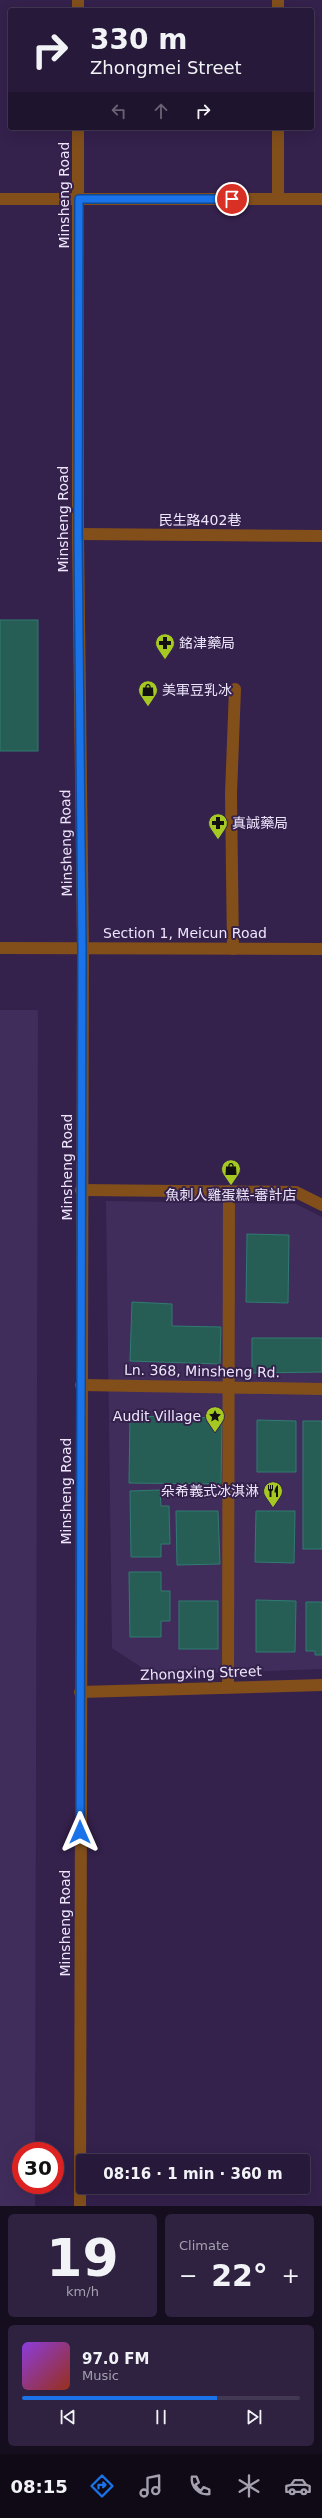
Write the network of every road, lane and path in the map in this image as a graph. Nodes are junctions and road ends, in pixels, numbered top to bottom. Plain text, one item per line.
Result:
1 (78, 130) edge
2 (278, 130) edge
3 (0, 199) edge
4 (79, 199) junction
5 (278, 199) junction
6 (322, 199) edge
7 (78, 534) junction
8 (322, 536) edge
9 (235, 689) dead end
10 (0, 948) edge
11 (82, 948) junction
12 (233, 949) junction
13 (322, 949) edge
14 (81, 1190) junction
15 (229, 1191) junction
16 (322, 1205) edge
17 (81, 1385) junction
18 (228, 1387) junction
19 (322, 1388) edge
20 (322, 1685) edge
21 (228, 1686) junction
22 (80, 1692) junction
23 (80, 2206) edge

1 - 4 street, Minsheng Road
2 - 5 street
3 - 4 street
4 - 5 street
4 - 7 street, Minsheng Road
5 - 6 street
7 - 8 street, 民生路402巷
7 - 11 street, Minsheng Road
9 - 12 street
10 - 11 street, Section 1, Meicun Road
11 - 12 street, Section 1, Meicun Road
11 - 14 street, Minsheng Road
12 - 13 street, Section 1, Meicun Road
14 - 15 street
14 - 17 street, Minsheng Road
15 - 16 street
15 - 18 street
17 - 18 street, Ln. 368, Minsheng Rd.
17 - 22 street, Minsheng Road
18 - 19 street, Ln. 368, Minsheng Rd.
18 - 21 street
20 - 21 street, Zhongxing Street
21 - 22 street, Zhongxing Street
22 - 23 street, Minsheng Road

